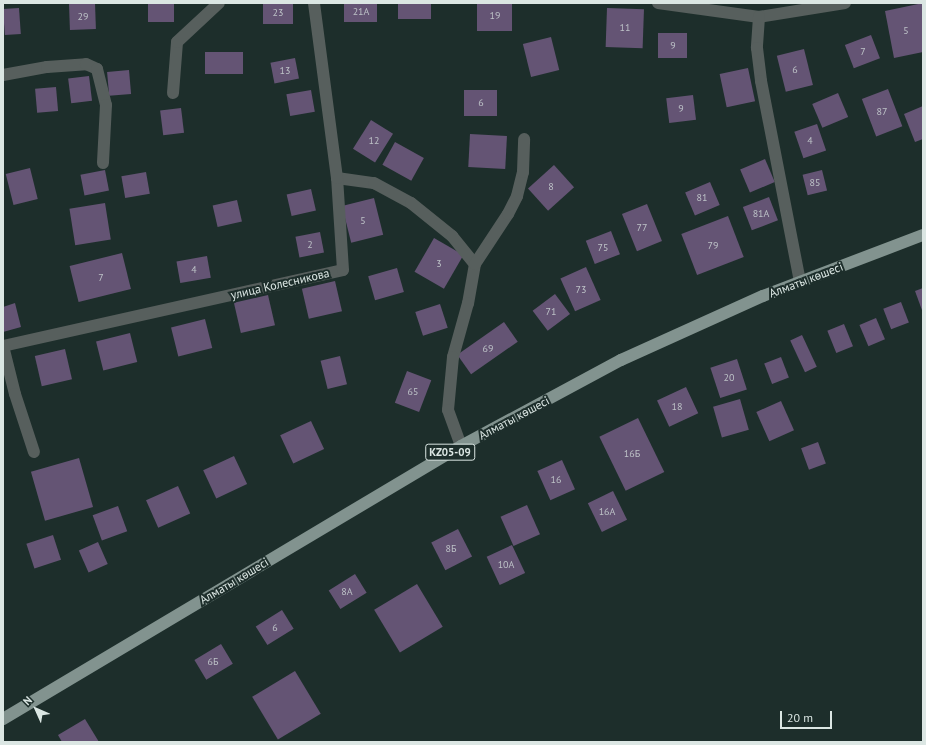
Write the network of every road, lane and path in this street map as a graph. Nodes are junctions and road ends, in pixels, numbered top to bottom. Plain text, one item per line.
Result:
1 (219, 3) edge
2 (314, 3) edge
3 (658, 3) edge
4 (846, 3) edge
5 (778, 8) edge
6 (759, 17) junction
7 (3, 76) edge
8 (173, 92) dead end
9 (524, 139) dead end
10 (103, 163) dead end
11 (337, 178) junction
12 (923, 235) edge
13 (475, 264) junction
14 (800, 282) junction
15 (3, 346) edge
16 (461, 446) junction
17 (34, 452) dead end
18 (3, 719) edge

1 - 8 street
2 - 11 street, улица Колесникова
3 - 6 street
4 - 5 street
5 - 6 street
6 - 14 street
7 - 10 street
9 - 13 street
11 - 13 street
11 - 15 street, улица Колесникова
12 - 14 main road, Алматы көшесі / KZ05-09
13 - 16 street
14 - 16 main road, Алматы көшесі / KZ05-09
15 - 17 street
16 - 18 main road, Алматы көшесі / KZ05-09

